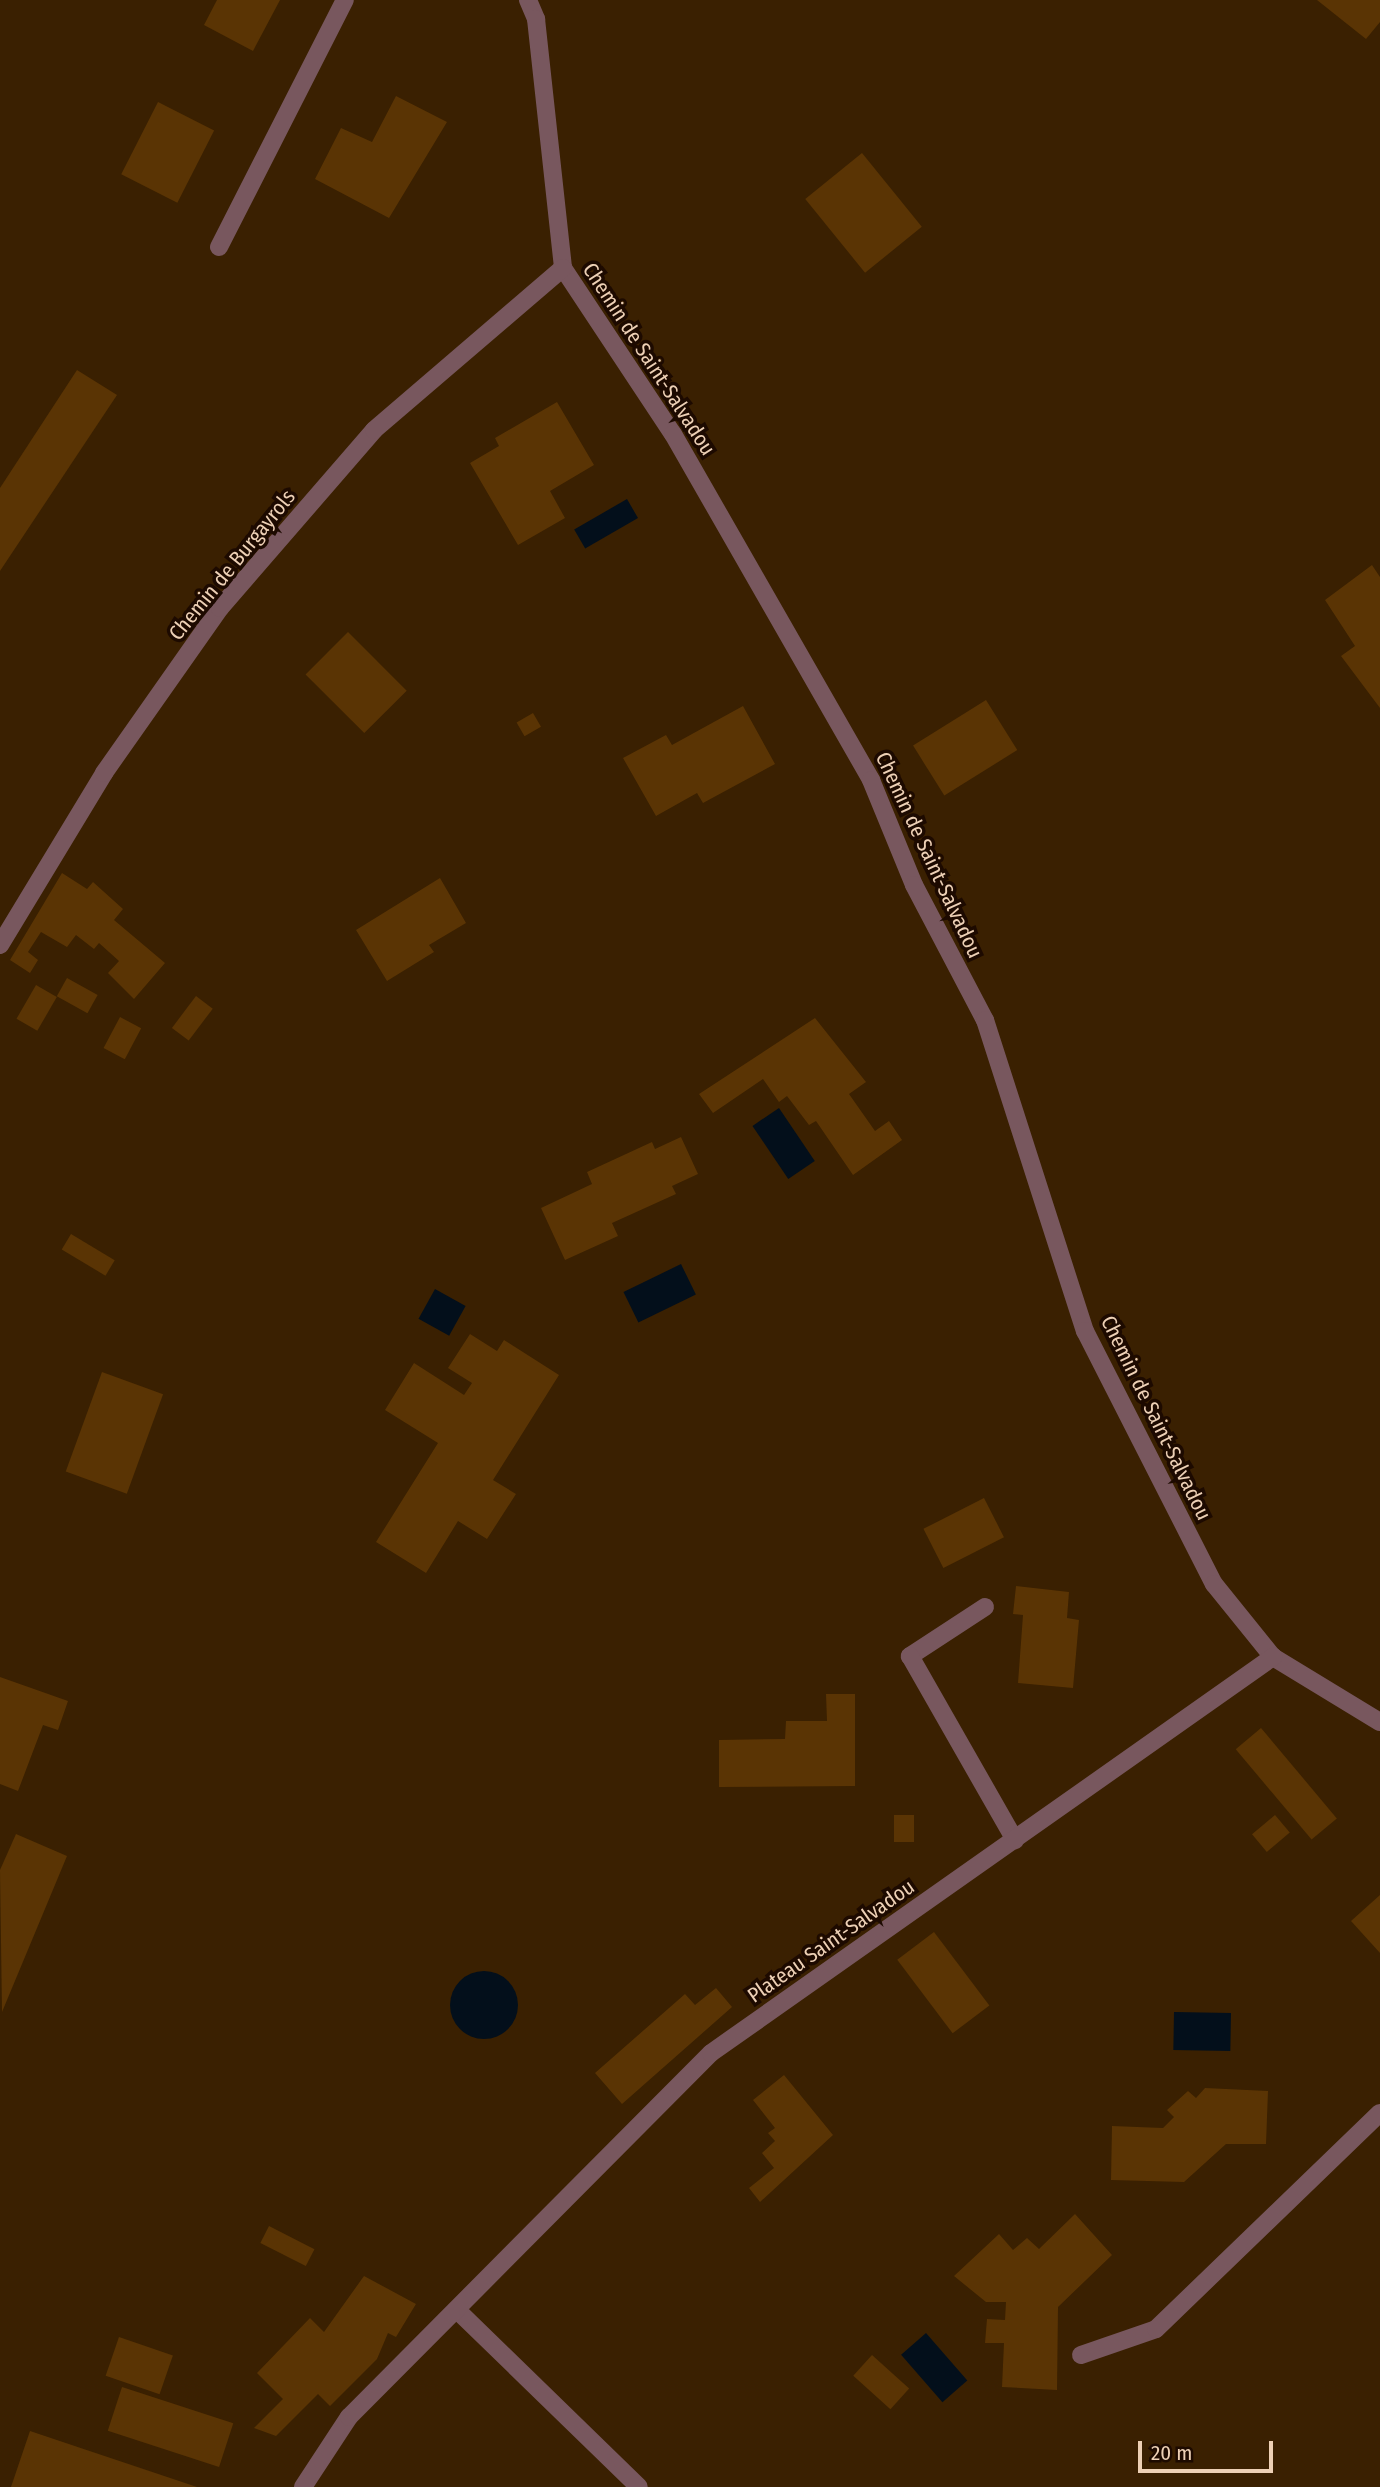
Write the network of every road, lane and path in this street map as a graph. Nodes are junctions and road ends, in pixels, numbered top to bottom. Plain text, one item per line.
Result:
1 (345, 0) edge
2 (528, 0) edge
3 (219, 247) dead end
4 (563, 268) junction
5 (0, 945) edge
6 (985, 1607) dead end
7 (1273, 1657) junction
8 (1380, 1722) edge
9 (1015, 1840) junction
10 (1380, 2113) edge
11 (458, 2311) junction
12 (1081, 2355) dead end
13 (303, 2487) edge
14 (639, 2487) edge

1 - 3 street
2 - 4 street, Chemin de Saint-Salvadou
4 - 5 street, Chemin de Burgayrols
4 - 7 street, Chemin de Saint-Salvadou
6 - 9 street
7 - 8 street, Chemin de Saint-Salvadou
7 - 9 street, Plateau Saint-Salvadou
9 - 11 street, Plateau Saint-Salvadou
10 - 12 street
11 - 13 street, Plateau Saint-Salvadou
11 - 14 street

